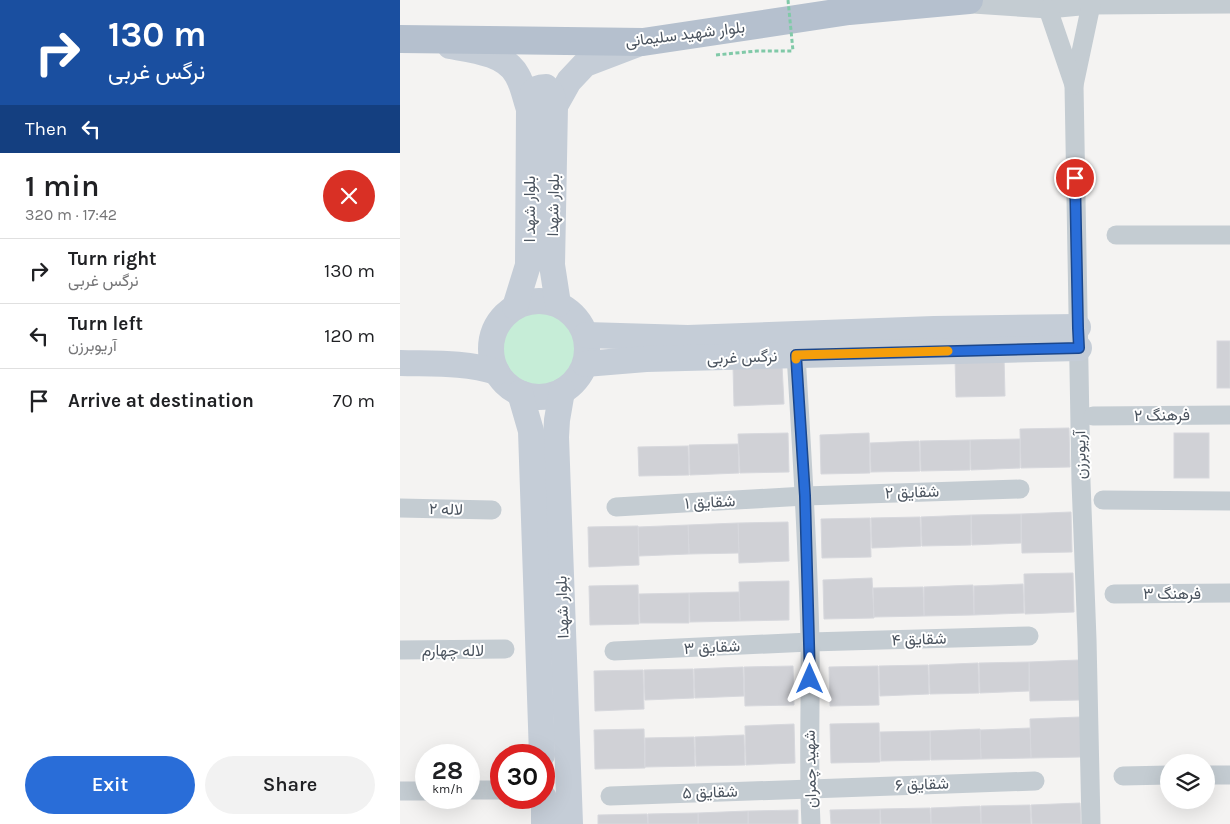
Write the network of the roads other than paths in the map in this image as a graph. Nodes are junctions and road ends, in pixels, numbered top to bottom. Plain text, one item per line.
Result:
1 (960, 1) edge
2 (1230, 4) edge
3 (1091, 5) junction
4 (856, 6) edge
5 (1048, 9) junction
6 (413, 40) edge
7 (643, 42) junction
8 (1074, 85) junction
9 (555, 106) junction
10 (529, 108) junction
11 (1116, 235) dead end
12 (1230, 235) edge
13 (558, 304) junction
14 (516, 307) junction
15 (586, 335) junction
16 (493, 337) junction
17 (1078, 338) junction
18 (795, 344) junction
19 (400, 348) edge
20 (400, 363) edge
21 (585, 364) junction
22 (496, 372) junction
23 (562, 391) junction
24 (520, 393) junction
25 (1230, 415) edge
26 (1094, 416) dead end
27 (1020, 489) dead end
28 (805, 496) junction
29 (1103, 500) dead end
30 (1230, 501) edge
31 (616, 507) dead end
32 (400, 508) edge
33 (492, 510) dead end
34 (1230, 593) edge
35 (1114, 594) dead end
36 (1029, 636) dead end
37 (810, 642) junction
38 (506, 649) dead end
39 (400, 650) edge
40 (614, 651) dead end
41 (542, 744) edge
42 (1215, 775) edge
43 (1230, 775) edge
44 (1123, 776) dead end
45 (1160, 776) edge
46 (1035, 781) dead end
47 (809, 788) junction
48 (400, 791) edge
49 (415, 791) edge
50 (610, 796) dead end
51 (544, 809) edge
52 (544, 824) edge
53 (570, 824) edge
54 (811, 824) edge
55 (1091, 824) edge

1 - 4 main road, بلوار شهید سلیمانی
1 - 5 street
2 - 3 street
3 - 5 street
3 - 8 street
4 - 7 main road, بلوار شهید سلیمانی
5 - 8 street
6 - 7 main road, بلوار شهید سلیمانی
6 - 10 street
7 - 9 street
8 - 17 street, آریوبرزن
9 - 10 street
9 - 13 street, بلوار شهدا
10 - 14 street, بلوار شهد ا
11 - 12 street
13 - 14 street
13 - 15 street
14 - 16 street
15 - 18 street, نرگس غربی
15 - 21 street
16 - 19 street
16 - 22 street
17 - 18 street, نرگس غربی
17 - 55 street, آریوبرزن
18 - 21 street, نرگس غربی
18 - 28 street, شهید چمران
20 - 22 street
21 - 23 street
22 - 24 street
23 - 24 street
23 - 53 street, بلوار شهدا
24 - 41 street, بلوار شهدا
25 - 26 street, فرهنگ ۲
27 - 28 street, شقایق ۲
28 - 31 street, شقایق ۱
28 - 37 street, شهید چمران
29 - 30 street
32 - 33 street, لاله ۲
34 - 35 street, فرهنگ ۳
36 - 37 street, شقایق ۴
37 - 40 street, شقایق ۳
37 - 47 street, شهید چمران
38 - 39 street, لاله چهارم
42 - 43 street
44 - 45 street
46 - 47 street, شقایق ۶
47 - 50 street, شقایق ۵
47 - 54 street, شهید چمران
48 - 49 street
51 - 52 street

